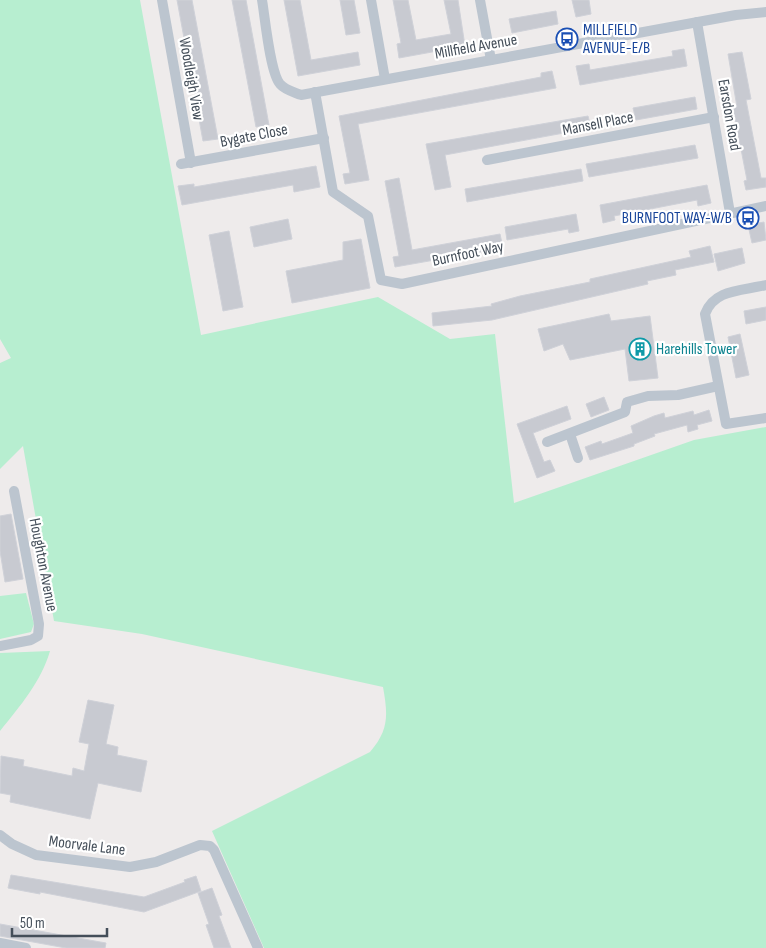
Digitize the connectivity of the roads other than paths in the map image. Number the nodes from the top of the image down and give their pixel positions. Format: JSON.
{"nodes":[{"id":1,"x":162,"y":0,"type":"edge"},
{"id":2,"x":262,"y":0,"type":"edge"},
{"id":3,"x":371,"y":0,"type":"edge"},
{"id":4,"x":480,"y":0,"type":"edge"},
{"id":5,"x":766,"y":12,"type":"edge"},
{"id":6,"x":697,"y":22,"type":"junction"},
{"id":7,"x":491,"y":60,"type":"junction"},
{"id":8,"x":386,"y":79,"type":"junction"},
{"id":9,"x":315,"y":92,"type":"junction"},
{"id":10,"x":714,"y":117,"type":"junction"},
{"id":11,"x":324,"y":138,"type":"junction"},
{"id":12,"x":487,"y":160,"type":"dead end"},
{"id":13,"x":186,"y":164,"type":"joint"},
{"id":14,"x":766,"y":206,"type":"edge"},
{"id":15,"x":730,"y":213,"type":"junction"},
{"id":16,"x":766,"y":285,"type":"edge"},
{"id":17,"x":718,"y":386,"type":"junction"},
{"id":18,"x":766,"y":418,"type":"edge"},
{"id":19,"x":570,"y":434,"type":"junction"},
{"id":20,"x":547,"y":442,"type":"dead end"},
{"id":21,"x":578,"y":458,"type":"dead end"},
{"id":22,"x":14,"y":490,"type":"dead end"},
{"id":23,"x":0,"y":646,"type":"edge"},
{"id":24,"x":0,"y":835,"type":"edge"},
{"id":25,"x":0,"y":943,"type":"edge"},
{"id":26,"x":26,"y":948,"type":"edge"},
{"id":27,"x":258,"y":948,"type":"edge"}],
"edges":[{"from":1,"to":13,"type":"street","name":"Woodleigh View"},
{"from":2,"to":9,"type":"street","name":"Millfield Avenue"},
{"from":3,"to":8,"type":"street"},
{"from":4,"to":7,"type":"street"},
{"from":5,"to":6,"type":"street","name":"Millfield Avenue"},
{"from":6,"to":7,"type":"street","name":"Millfield Avenue"},
{"from":6,"to":10,"type":"street","name":"Earsdon Road"},
{"from":7,"to":8,"type":"street","name":"Millfield Avenue"},
{"from":8,"to":9,"type":"street","name":"Millfield Avenue"},
{"from":9,"to":11,"type":"street","name":"Burnfoot Way"},
{"from":10,"to":12,"type":"street","name":"Mansell Place"},
{"from":10,"to":15,"type":"street","name":"Earsdon Road"},
{"from":11,"to":13,"type":"street","name":"Bygate Close"},
{"from":11,"to":15,"type":"street","name":"Burnfoot Way"},
{"from":14,"to":15,"type":"street","name":"Burnfoot Way"},
{"from":16,"to":17,"type":"street"},
{"from":17,"to":18,"type":"street"},
{"from":17,"to":19,"type":"street"},
{"from":19,"to":20,"type":"street"},
{"from":19,"to":21,"type":"street"},
{"from":22,"to":23,"type":"street","name":"Houghton Avenue"},
{"from":24,"to":27,"type":"street","name":"Moorvale Lane"},
{"from":25,"to":26,"type":"street"}]}
